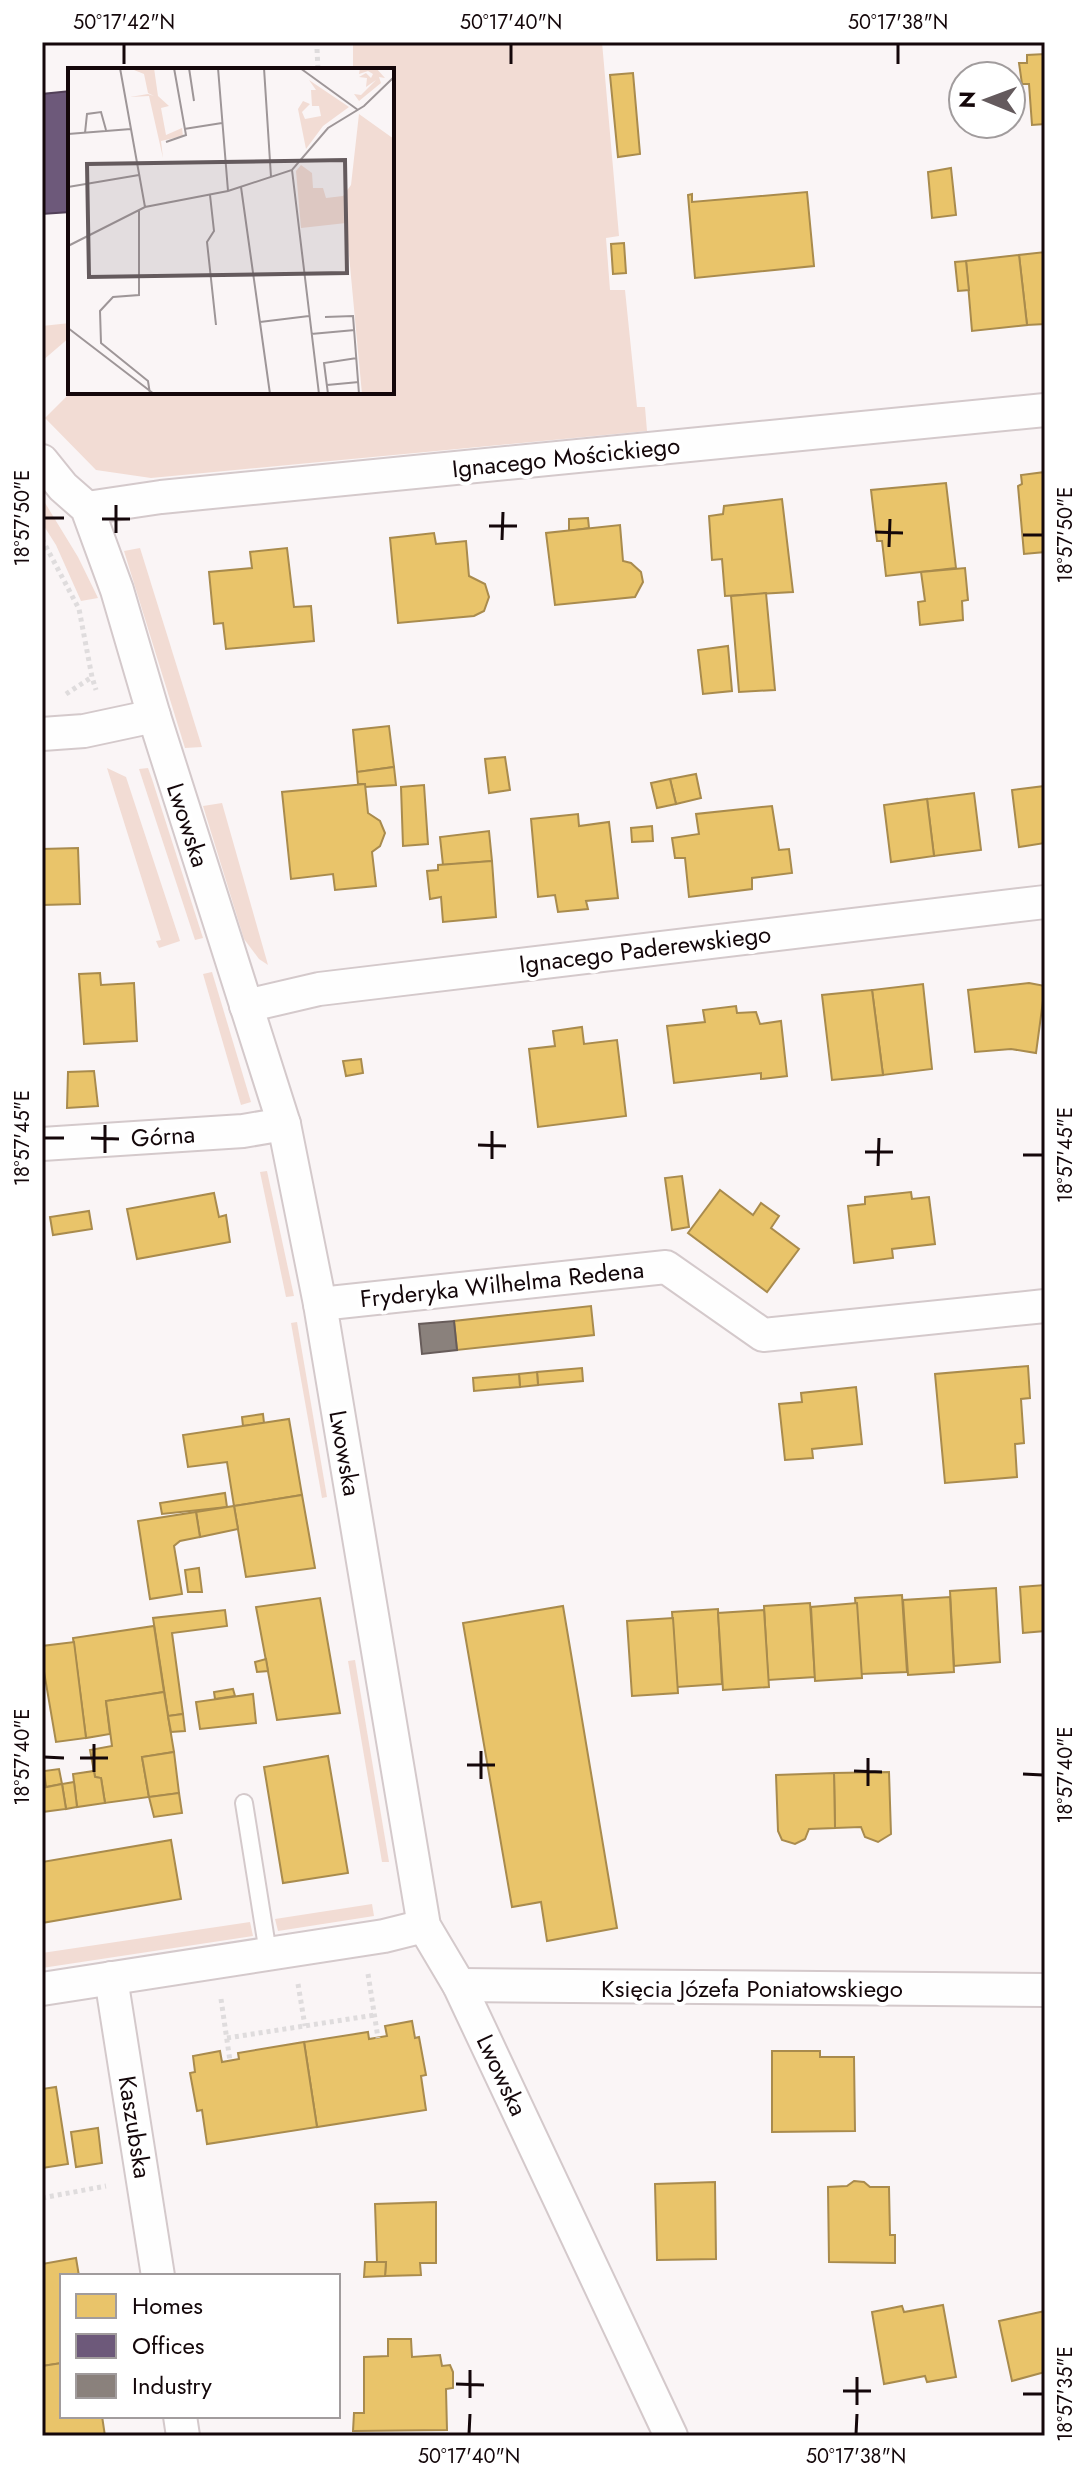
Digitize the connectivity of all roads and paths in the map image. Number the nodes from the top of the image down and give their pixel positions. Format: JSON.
{"nodes":[{"id":1,"x":317,"y":49,"type":"dead end"},
{"id":2,"x":318,"y":68,"type":"edge"},
{"id":3,"x":1045,"y":410,"type":"edge"},
{"id":4,"x":42,"y":461,"type":"edge"},
{"id":5,"x":87,"y":508,"type":"junction"},
{"id":6,"x":42,"y":539,"type":"edge"},
{"id":7,"x":154,"y":716,"type":"junction"},
{"id":8,"x":109,"y":725,"type":"junction"},
{"id":9,"x":42,"y":734,"type":"edge"},
{"id":10,"x":1045,"y":902,"type":"edge"},
{"id":11,"x":246,"y":1006,"type":"junction"},
{"id":12,"x":284,"y":1124,"type":"junction"},
{"id":13,"x":42,"y":1144,"type":"edge"},
{"id":14,"x":320,"y":1304,"type":"junction"},
{"id":15,"x":1045,"y":1306,"type":"edge"},
{"id":16,"x":244,"y":1803,"type":"dead end"},
{"id":17,"x":424,"y":1926,"type":"junction"},
{"id":18,"x":268,"y":1953,"type":"junction"},
{"id":19,"x":366,"y":1965,"type":"dead end"},
{"id":20,"x":297,"y":1975,"type":"dead end"},
{"id":21,"x":111,"y":1978,"type":"junction"},
{"id":22,"x":459,"y":1985,"type":"junction"},
{"id":23,"x":219,"y":1987,"type":"dead end"},
{"id":24,"x":42,"y":1989,"type":"edge"},
{"id":25,"x":1045,"y":1990,"type":"edge"},
{"id":26,"x":375,"y":2015,"type":"junction"},
{"id":27,"x":305,"y":2026,"type":"junction"},
{"id":28,"x":227,"y":2038,"type":"junction"},
{"id":29,"x":378,"y":2038,"type":"dead end"},
{"id":30,"x":230,"y":2061,"type":"dead end"},
{"id":31,"x":119,"y":2183,"type":"dead end"},
{"id":32,"x":42,"y":2198,"type":"edge"},
{"id":33,"x":158,"y":2274,"type":"edge"},
{"id":34,"x":671,"y":2436,"type":"edge"}],
"edges":[{"from":1,"to":2,"type":"path"},
{"from":3,"to":5,"type":"street","name":"Ignacego Mościckiego"},
{"from":4,"to":5,"type":"street","name":"Lwowska"},
{"from":5,"to":7,"type":"street","name":"Lwowska"},
{"from":6,"to":8,"type":"path"},
{"from":7,"to":8,"type":"street"},
{"from":7,"to":11,"type":"street","name":"Lwowska"},
{"from":8,"to":9,"type":"street"},
{"from":10,"to":11,"type":"street","name":"Ignacego Paderewskiego"},
{"from":11,"to":12,"type":"street","name":"Lwowska"},
{"from":12,"to":13,"type":"street","name":"Górna"},
{"from":12,"to":14,"type":"street","name":"Lwowska"},
{"from":14,"to":15,"type":"street","name":"Fryderyka Wilhelma Redena"},
{"from":14,"to":17,"type":"street","name":"Lwowska"},
{"from":16,"to":18,"type":"lane"},
{"from":17,"to":18,"type":"street"},
{"from":17,"to":22,"type":"street","name":"Lwowska"},
{"from":18,"to":21,"type":"street"},
{"from":19,"to":26,"type":"path"},
{"from":20,"to":27,"type":"path"},
{"from":21,"to":24,"type":"street"},
{"from":21,"to":33,"type":"street","name":"Kaszubska"},
{"from":22,"to":25,"type":"street","name":"Księcia Józefa Poniatowskiego"},
{"from":22,"to":34,"type":"street","name":"Lwowska"},
{"from":23,"to":28,"type":"path"},
{"from":26,"to":27,"type":"path"},
{"from":26,"to":29,"type":"path"},
{"from":27,"to":28,"type":"path"},
{"from":28,"to":30,"type":"path"},
{"from":31,"to":32,"type":"path"}]}
